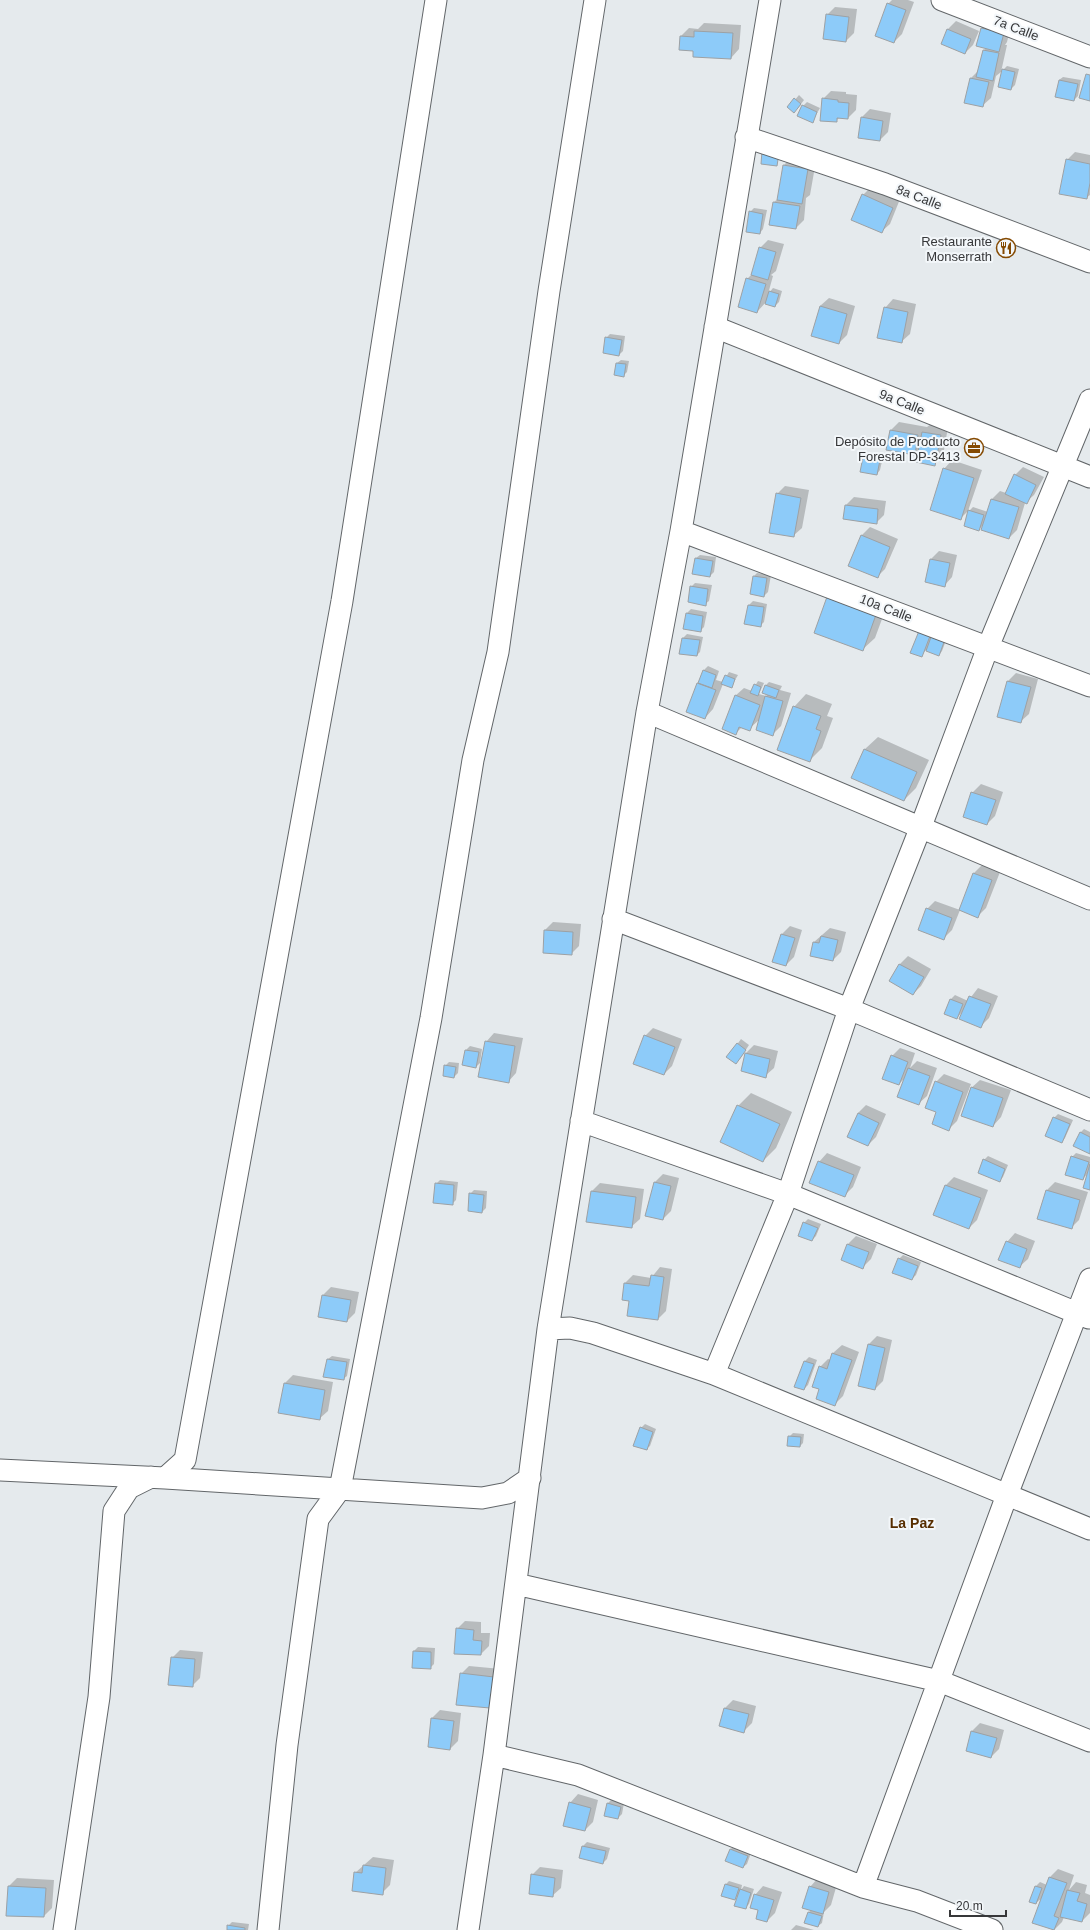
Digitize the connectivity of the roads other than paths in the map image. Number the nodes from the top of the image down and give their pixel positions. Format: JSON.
{"nodes":[{"id":1,"x":436,"y":0,"type":"edge"},
{"id":2,"x":595,"y":0,"type":"edge"},
{"id":3,"x":770,"y":0,"type":"edge"},
{"id":4,"x":942,"y":0,"type":"edge"},
{"id":5,"x":1090,"y":57,"type":"edge"},
{"id":6,"x":746,"y":137,"type":"junction"},
{"id":7,"x":1090,"y":262,"type":"edge"},
{"id":8,"x":715,"y":327,"type":"junction"},
{"id":9,"x":1090,"y":400,"type":"edge"},
{"id":10,"x":1064,"y":467,"type":"junction"},
{"id":11,"x":1090,"y":477,"type":"edge"},
{"id":12,"x":681,"y":531,"type":"junction"},
{"id":13,"x":988,"y":647,"type":"junction"},
{"id":14,"x":1090,"y":686,"type":"edge"},
{"id":15,"x":647,"y":712,"type":"junction"},
{"id":16,"x":920,"y":829,"type":"junction"},
{"id":17,"x":1090,"y":899,"type":"edge"},
{"id":18,"x":613,"y":920,"type":"junction"},
{"id":19,"x":849,"y":1009,"type":"junction"},
{"id":20,"x":1090,"y":1110,"type":"edge"},
{"id":21,"x":581,"y":1121,"type":"junction"},
{"id":22,"x":788,"y":1194,"type":"junction"},
{"id":23,"x":1090,"y":1279,"type":"edge"},
{"id":24,"x":1083,"y":1315,"type":"edge"},
{"id":25,"x":548,"y":1329,"type":"junction"},
{"id":26,"x":714,"y":1374,"type":"junction"},
{"id":27,"x":0,"y":1470,"type":"edge"},
{"id":28,"x":158,"y":1477,"type":"junction"},
{"id":29,"x":530,"y":1478,"type":"junction"},
{"id":30,"x":340,"y":1489,"type":"junction"},
{"id":31,"x":1007,"y":1495,"type":"junction"},
{"id":32,"x":1090,"y":1529,"type":"edge"},
{"id":33,"x":516,"y":1584,"type":"junction"},
{"id":34,"x":939,"y":1681,"type":"junction"},
{"id":35,"x":1090,"y":1741,"type":"edge"},
{"id":36,"x":494,"y":1754,"type":"junction"},
{"id":37,"x":863,"y":1887,"type":"junction"},
{"id":38,"x":64,"y":1930,"type":"edge"},
{"id":39,"x":268,"y":1930,"type":"edge"},
{"id":40,"x":468,"y":1930,"type":"edge"},
{"id":41,"x":992,"y":1930,"type":"edge"}],
"edges":[{"from":1,"to":28,"type":"street"},
{"from":2,"to":30,"type":"street"},
{"from":3,"to":6,"type":"street"},
{"from":4,"to":5,"type":"street","name":"7a Calle"},
{"from":6,"to":7,"type":"street","name":"8a Calle"},
{"from":6,"to":8,"type":"street"},
{"from":8,"to":10,"type":"street","name":"9a Calle"},
{"from":8,"to":12,"type":"street"},
{"from":9,"to":10,"type":"street"},
{"from":10,"to":11,"type":"street","name":"9a Calle"},
{"from":10,"to":13,"type":"street"},
{"from":12,"to":13,"type":"street","name":"10a Calle"},
{"from":12,"to":15,"type":"street"},
{"from":13,"to":14,"type":"street","name":"10a Calle"},
{"from":13,"to":16,"type":"street"},
{"from":15,"to":16,"type":"street"},
{"from":15,"to":18,"type":"street"},
{"from":16,"to":17,"type":"street"},
{"from":16,"to":19,"type":"street"},
{"from":18,"to":19,"type":"street"},
{"from":18,"to":21,"type":"street"},
{"from":19,"to":20,"type":"street"},
{"from":19,"to":22,"type":"street"},
{"from":21,"to":22,"type":"street"},
{"from":21,"to":25,"type":"street"},
{"from":22,"to":24,"type":"street"},
{"from":22,"to":26,"type":"street"},
{"from":23,"to":24,"type":"street"},
{"from":24,"to":31,"type":"street"},
{"from":25,"to":26,"type":"street"},
{"from":25,"to":29,"type":"street"},
{"from":26,"to":31,"type":"street"},
{"from":27,"to":28,"type":"street"},
{"from":28,"to":30,"type":"street"},
{"from":28,"to":38,"type":"street"},
{"from":29,"to":30,"type":"street"},
{"from":29,"to":33,"type":"street"},
{"from":30,"to":39,"type":"street"},
{"from":31,"to":32,"type":"street"},
{"from":31,"to":34,"type":"street"},
{"from":33,"to":34,"type":"street"},
{"from":33,"to":36,"type":"street"},
{"from":34,"to":35,"type":"street"},
{"from":34,"to":37,"type":"street"},
{"from":36,"to":37,"type":"street"},
{"from":36,"to":40,"type":"street"},
{"from":37,"to":41,"type":"street"}]}
